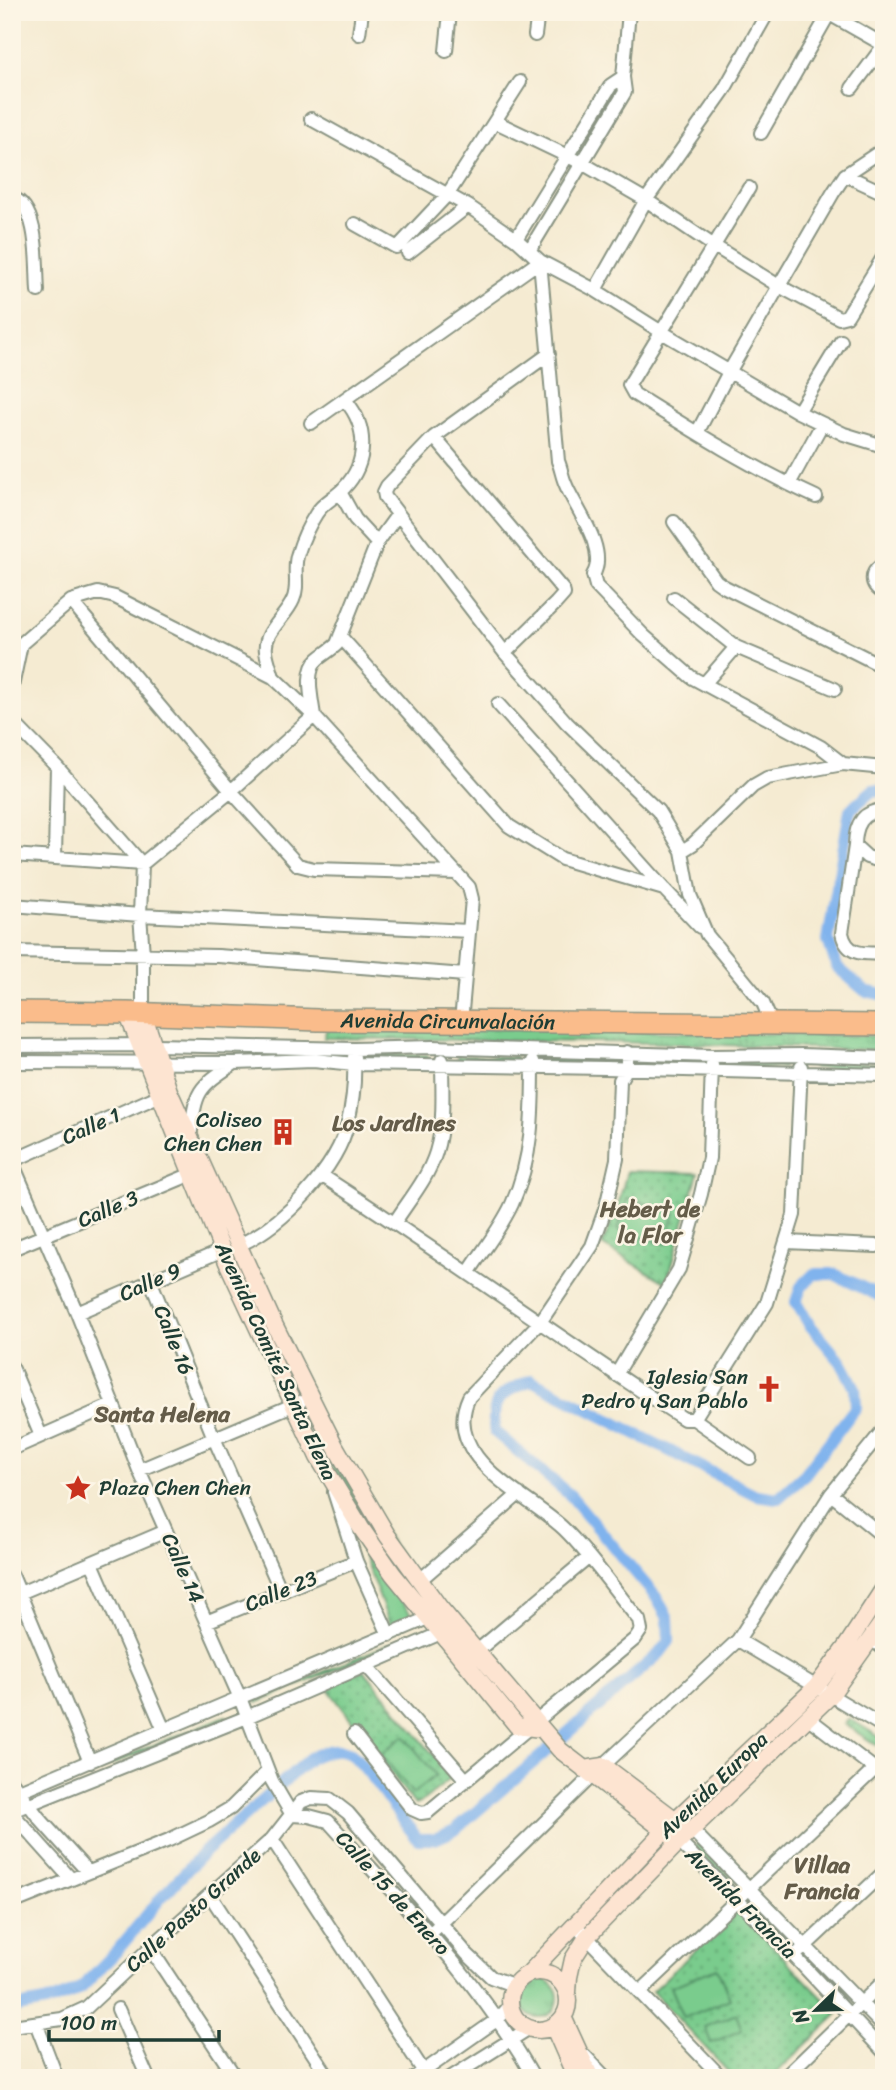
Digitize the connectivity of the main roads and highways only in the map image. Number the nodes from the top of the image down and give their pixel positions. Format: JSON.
{"nodes":[{"id":1,"x":12,"y":1012,"type":"edge"},
{"id":2,"x":884,"y":1025,"type":"edge"}],
"edges":[{"from":1,"to":2,"type":"highway","name":"Avenida Circunvalación"}]}
